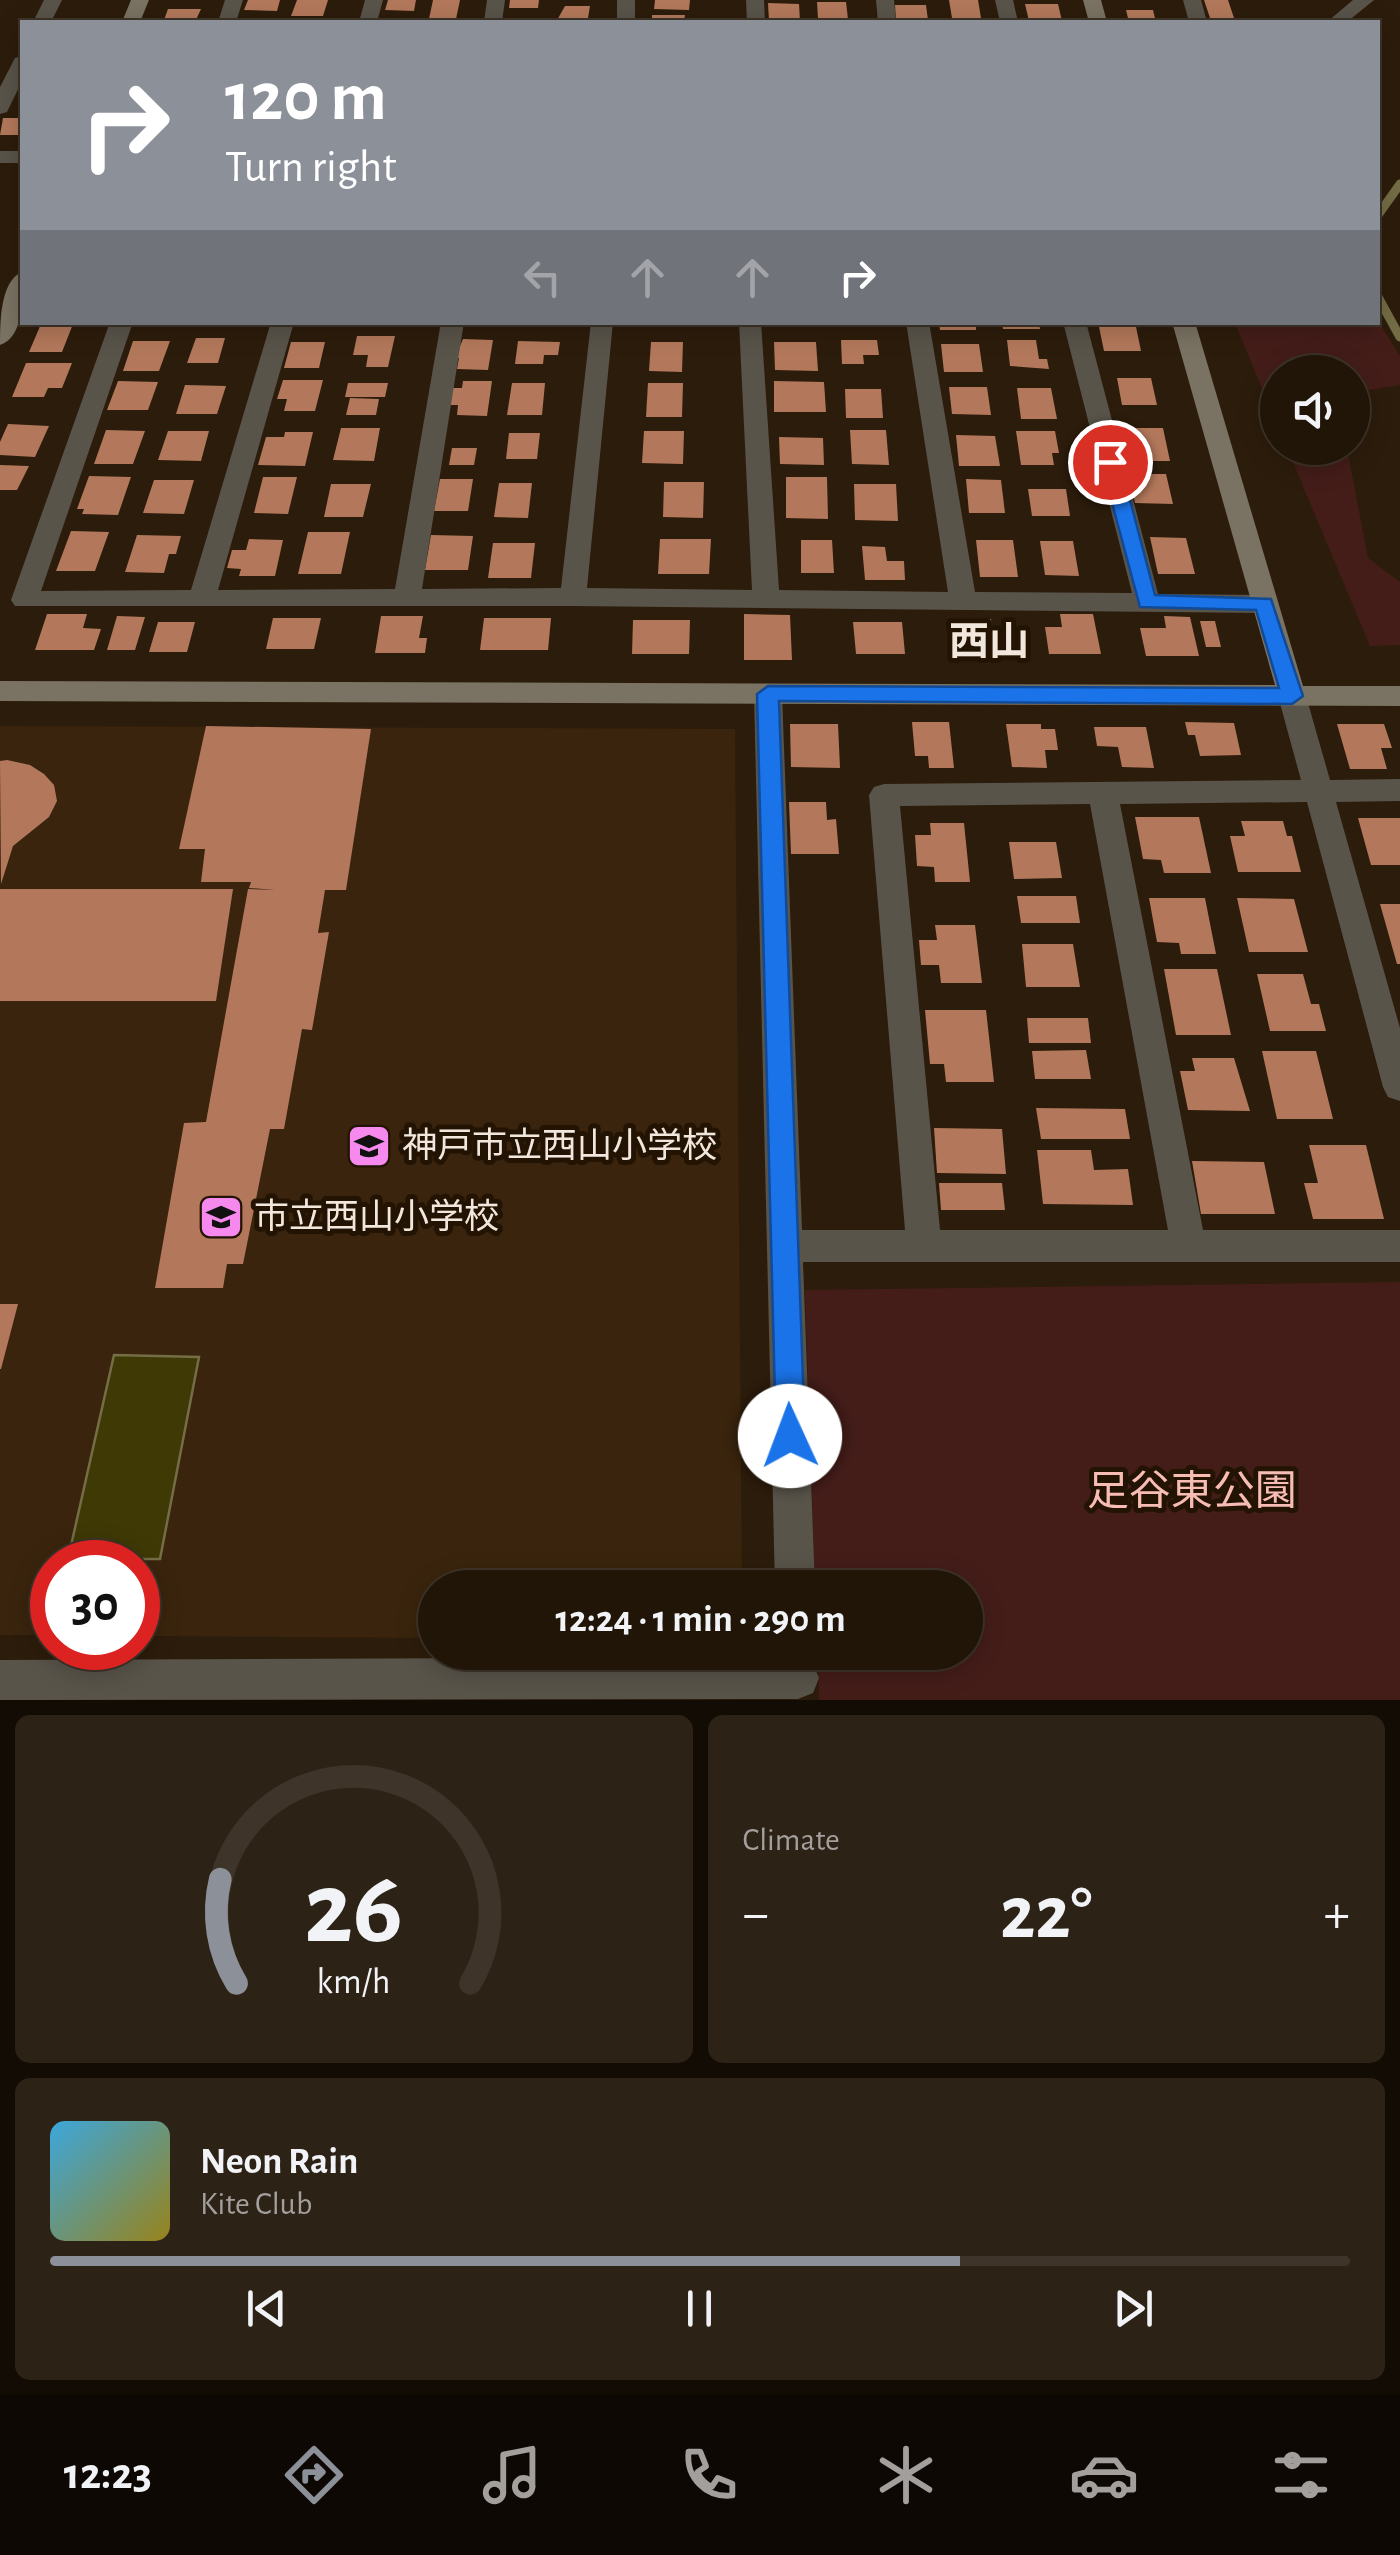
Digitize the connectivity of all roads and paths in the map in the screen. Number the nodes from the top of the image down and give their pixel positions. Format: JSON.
{"nodes":[{"id":1,"x":1364,"y":0,"type":"edge"},
{"id":2,"x":1339,"y":20,"type":"edge"},
{"id":3,"x":20,"y":66,"type":"edge"},
{"id":4,"x":0,"y":108,"type":"edge"},
{"id":5,"x":20,"y":284,"type":"edge"},
{"id":6,"x":121,"y":325,"type":"edge"},
{"id":7,"x":282,"y":325,"type":"edge"},
{"id":8,"x":454,"y":325,"type":"edge"},
{"id":9,"x":602,"y":325,"type":"edge"},
{"id":10,"x":750,"y":325,"type":"edge"},
{"id":11,"x":918,"y":325,"type":"edge"},
{"id":12,"x":1075,"y":325,"type":"edge"},
{"id":13,"x":1184,"y":325,"type":"edge"},
{"id":14,"x":0,"y":338,"type":"edge"},
{"id":15,"x":573,"y":597,"type":"junction"},
{"id":16,"x":408,"y":598,"type":"junction"},
{"id":17,"x":202,"y":599,"type":"junction"},
{"id":18,"x":766,"y":599,"type":"junction"},
{"id":19,"x":964,"y":601,"type":"junction"},
{"id":20,"x":1147,"y":602,"type":"junction"},
{"id":21,"x":1264,"y":604,"type":"junction"},
{"id":22,"x":0,"y":691,"type":"edge"},
{"id":23,"x":768,"y":694,"type":"junction"},
{"id":24,"x":1292,"y":696,"type":"junction"},
{"id":25,"x":1400,"y":696,"type":"edge"},
{"id":26,"x":1315,"y":790,"type":"junction"},
{"id":27,"x":1400,"y":790,"type":"edge"},
{"id":28,"x":1103,"y":792,"type":"junction"},
{"id":29,"x":1400,"y":1087,"type":"edge"},
{"id":30,"x":924,"y":1243,"type":"junction"},
{"id":31,"x":1188,"y":1244,"type":"junction"},
{"id":32,"x":784,"y":1246,"type":"junction"},
{"id":33,"x":1400,"y":1246,"type":"edge"},
{"id":34,"x":794,"y":1570,"type":"edge"},
{"id":35,"x":798,"y":1677,"type":"edge"},
{"id":36,"x":0,"y":1681,"type":"edge"}],
"edges":[{"from":1,"to":2,"type":"street"},
{"from":3,"to":4,"type":"street"},
{"from":5,"to":14,"type":"street"},
{"from":6,"to":17,"type":"street"},
{"from":7,"to":17,"type":"street"},
{"from":8,"to":16,"type":"street"},
{"from":9,"to":15,"type":"street"},
{"from":10,"to":18,"type":"street"},
{"from":11,"to":19,"type":"street"},
{"from":12,"to":20,"type":"street"},
{"from":13,"to":21,"type":"street"},
{"from":15,"to":16,"type":"street"},
{"from":15,"to":18,"type":"street"},
{"from":16,"to":17,"type":"street"},
{"from":18,"to":19,"type":"street"},
{"from":19,"to":20,"type":"street"},
{"from":20,"to":21,"type":"street"},
{"from":21,"to":24,"type":"street"},
{"from":22,"to":23,"type":"street"},
{"from":23,"to":24,"type":"street"},
{"from":23,"to":32,"type":"street"},
{"from":24,"to":25,"type":"street"},
{"from":24,"to":26,"type":"street"},
{"from":26,"to":27,"type":"street"},
{"from":26,"to":28,"type":"street"},
{"from":26,"to":29,"type":"street"},
{"from":28,"to":30,"type":"street"},
{"from":28,"to":31,"type":"street"},
{"from":30,"to":31,"type":"street"},
{"from":30,"to":32,"type":"street"},
{"from":31,"to":33,"type":"street"},
{"from":32,"to":34,"type":"street"},
{"from":35,"to":36,"type":"street"}]}
